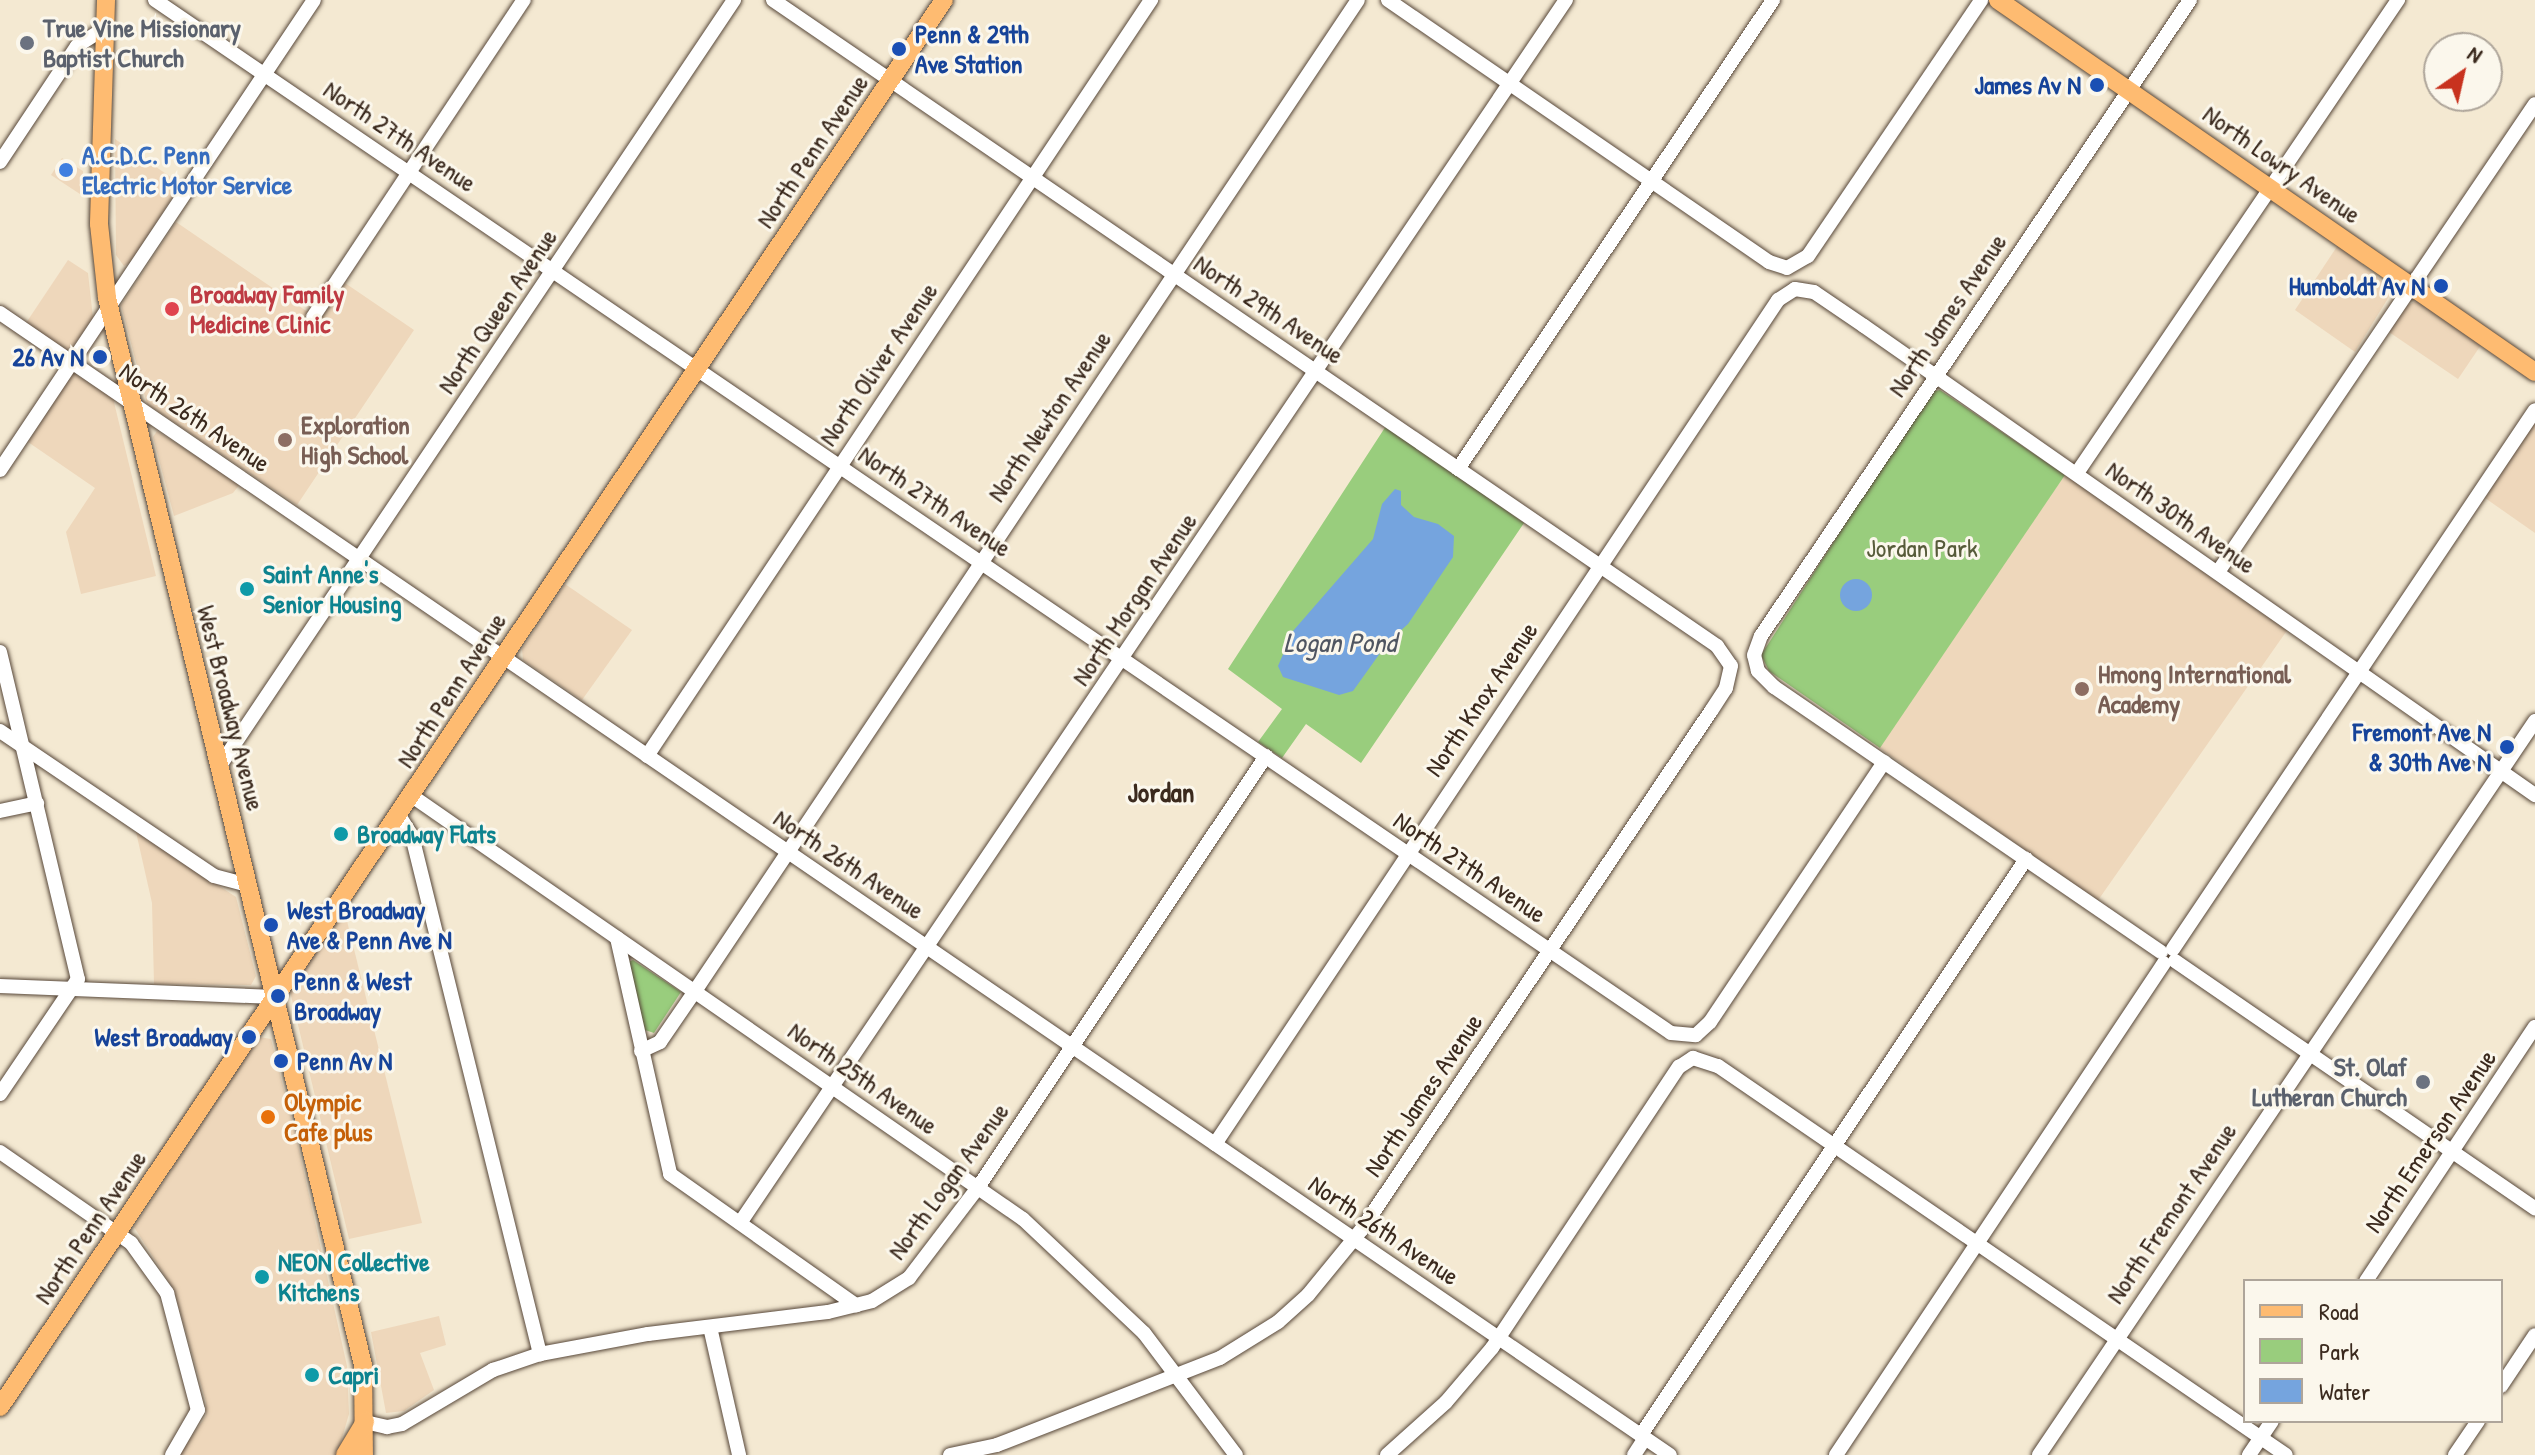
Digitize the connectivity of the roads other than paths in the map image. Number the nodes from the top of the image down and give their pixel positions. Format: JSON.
{"nodes":[{"id":1,"x":106,"y":0,"type":"edge"},
{"id":2,"x":155,"y":0,"type":"edge"},
{"id":3,"x":314,"y":0,"type":"edge"},
{"id":4,"x":524,"y":0,"type":"edge"},
{"id":5,"x":734,"y":0,"type":"edge"},
{"id":6,"x":773,"y":0,"type":"edge"},
{"id":7,"x":944,"y":0,"type":"edge"},
{"id":8,"x":1151,"y":0,"type":"edge"},
{"id":9,"x":1358,"y":0,"type":"edge"},
{"id":10,"x":1388,"y":0,"type":"edge"},
{"id":11,"x":1566,"y":0,"type":"edge"},
{"id":12,"x":1773,"y":0,"type":"edge"},
{"id":13,"x":1981,"y":0,"type":"edge"},
{"id":14,"x":1998,"y":0,"type":"edge"},
{"id":15,"x":2190,"y":0,"type":"edge"},
{"id":16,"x":2398,"y":0,"type":"edge"},
{"id":17,"x":105,"y":28,"type":"junction"},
{"id":18,"x":265,"y":74,"type":"junction"},
{"id":19,"x":891,"y":79,"type":"junction"},
{"id":20,"x":1510,"y":83,"type":"junction"},
{"id":21,"x":2128,"y":89,"type":"junction"},
{"id":22,"x":2535,"y":104,"type":"edge"},
{"id":23,"x":0,"y":162,"type":"edge"},
{"id":24,"x":409,"y":172,"type":"junction"},
{"id":25,"x":1033,"y":176,"type":"junction"},
{"id":26,"x":1652,"y":181,"type":"junction"},
{"id":27,"x":2270,"y":187,"type":"junction"},
{"id":28,"x":553,"y":269,"type":"junction"},
{"id":29,"x":1174,"y":273,"type":"junction"},
{"id":30,"x":2411,"y":285,"type":"junction"},
{"id":31,"x":1795,"y":289,"type":"joint"},
{"id":32,"x":108,"y":305,"type":"junction"},
{"id":33,"x":0,"y":313,"type":"edge"},
{"id":34,"x":313,"y":317,"type":"dead end"},
{"id":35,"x":72,"y":362,"type":"junction"},
{"id":36,"x":698,"y":367,"type":"junction"},
{"id":37,"x":1317,"y":371,"type":"junction"},
{"id":38,"x":2535,"y":372,"type":"edge"},
{"id":39,"x":1935,"y":375,"type":"junction"},
{"id":40,"x":130,"y":402,"type":"junction"},
{"id":41,"x":2535,"y":410,"type":"edge"},
{"id":42,"x":840,"y":465,"type":"junction"},
{"id":43,"x":1458,"y":469,"type":"junction"},
{"id":44,"x":0,"y":470,"type":"edge"},
{"id":45,"x":2077,"y":473,"type":"junction"},
{"id":46,"x":360,"y":560,"type":"junction"},
{"id":47,"x":981,"y":561,"type":"junction"},
{"id":48,"x":1600,"y":566,"type":"junction"},
{"id":49,"x":2218,"y":572,"type":"junction"},
{"id":50,"x":0,"y":652,"type":"edge"},
{"id":51,"x":503,"y":657,"type":"junction"},
{"id":52,"x":1123,"y":658,"type":"junction"},
{"id":53,"x":1731,"y":666,"type":"joint"},
{"id":54,"x":2360,"y":672,"type":"junction"},
{"id":55,"x":2535,"y":721,"type":"edge"},
{"id":56,"x":0,"y":731,"type":"edge"},
{"id":57,"x":25,"y":748,"type":"junction"},
{"id":58,"x":647,"y":756,"type":"junction"},
{"id":59,"x":1266,"y":756,"type":"junction"},
{"id":60,"x":1884,"y":762,"type":"junction"},
{"id":61,"x":219,"y":767,"type":"junction"},
{"id":62,"x":2502,"y":771,"type":"junction"},
{"id":63,"x":2535,"y":795,"type":"edge"},
{"id":64,"x":412,"y":796,"type":"junction"},
{"id":65,"x":37,"y":803,"type":"junction"},
{"id":66,"x":0,"y":811,"type":"edge"},
{"id":67,"x":400,"y":817,"type":"junction"},
{"id":68,"x":788,"y":852,"type":"junction"},
{"id":69,"x":1407,"y":853,"type":"junction"},
{"id":70,"x":2026,"y":859,"type":"junction"},
{"id":71,"x":248,"y":885,"type":"junction"},
{"id":72,"x":617,"y":938,"type":"junction"},
{"id":73,"x":929,"y":949,"type":"junction"},
{"id":74,"x":1550,"y":950,"type":"junction"},
{"id":75,"x":2168,"y":956,"type":"junction"},
{"id":76,"x":0,"y":986,"type":"edge"},
{"id":77,"x":72,"y":989,"type":"junction"},
{"id":78,"x":695,"y":991,"type":"junction"},
{"id":79,"x":275,"y":997,"type":"junction"},
{"id":80,"x":2535,"y":1027,"type":"edge"},
{"id":81,"x":1072,"y":1046,"type":"junction"},
{"id":82,"x":641,"y":1051,"type":"junction"},
{"id":83,"x":2308,"y":1051,"type":"junction"},
{"id":84,"x":834,"y":1087,"type":"junction"},
{"id":85,"x":0,"y":1094,"type":"edge"},
{"id":86,"x":1215,"y":1144,"type":"junction"},
{"id":87,"x":1834,"y":1145,"type":"junction"},
{"id":88,"x":2452,"y":1151,"type":"junction"},
{"id":89,"x":0,"y":1152,"type":"edge"},
{"id":90,"x":979,"y":1186,"type":"junction"},
{"id":91,"x":2535,"y":1208,"type":"edge"},
{"id":92,"x":740,"y":1223,"type":"junction"},
{"id":93,"x":118,"y":1233,"type":"junction"},
{"id":94,"x":1354,"y":1239,"type":"junction"},
{"id":95,"x":1976,"y":1242,"type":"junction"},
{"id":96,"x":2367,"y":1279,"type":"edge"},
{"id":97,"x":856,"y":1305,"type":"junction"},
{"id":98,"x":710,"y":1327,"type":"junction"},
{"id":99,"x":2535,"y":1335,"type":"edge"},
{"id":100,"x":1499,"y":1338,"type":"junction"},
{"id":101,"x":2116,"y":1339,"type":"junction"},
{"id":102,"x":540,"y":1354,"type":"junction"},
{"id":103,"x":1179,"y":1375,"type":"junction"},
{"id":104,"x":2503,"y":1383,"type":"edge"},
{"id":105,"x":0,"y":1407,"type":"edge"},
{"id":106,"x":365,"y":1422,"type":"junction"},
{"id":107,"x":2270,"y":1423,"type":"edge"},
{"id":108,"x":2477,"y":1423,"type":"edge"},
{"id":109,"x":1643,"y":1437,"type":"junction"},
{"id":110,"x":2260,"y":1437,"type":"junction"},
{"id":111,"x":172,"y":1455,"type":"edge"},
{"id":112,"x":345,"y":1455,"type":"edge"},
{"id":113,"x":364,"y":1455,"type":"edge"},
{"id":114,"x":739,"y":1455,"type":"edge"},
{"id":115,"x":950,"y":1455,"type":"edge"},
{"id":116,"x":1236,"y":1455,"type":"edge"},
{"id":117,"x":1387,"y":1455,"type":"edge"},
{"id":118,"x":1634,"y":1455,"type":"edge"},
{"id":119,"x":1670,"y":1455,"type":"edge"},
{"id":120,"x":1836,"y":1455,"type":"edge"},
{"id":121,"x":2039,"y":1455,"type":"edge"},
{"id":122,"x":2249,"y":1455,"type":"edge"},
{"id":123,"x":2286,"y":1455,"type":"edge"},
{"id":124,"x":2455,"y":1455,"type":"edge"}],
"edges":[{"from":1,"to":17,"type":"main road","name":"West Broadway Avenue"},
{"from":2,"to":18,"type":"street","name":"North 27th Avenue"},
{"from":3,"to":18,"type":"street"},
{"from":4,"to":24,"type":"street"},
{"from":5,"to":28,"type":"street","name":"North Queen Avenue"},
{"from":6,"to":19,"type":"street","name":"North 29th Avenue"},
{"from":7,"to":19,"type":"main road","name":"North Penn Avenue"},
{"from":8,"to":25,"type":"street","name":"North Oliver Avenue"},
{"from":9,"to":29,"type":"street","name":"North Newton Avenue"},
{"from":10,"to":20,"type":"street"},
{"from":11,"to":20,"type":"street","name":"North Morgan Avenue"},
{"from":12,"to":26,"type":"street"},
{"from":13,"to":26,"type":"street"},
{"from":14,"to":21,"type":"main road","name":"North Lowry Avenue"},
{"from":15,"to":21,"type":"street","name":"North James Avenue"},
{"from":16,"to":27,"type":"street"},
{"from":17,"to":23,"type":"street"},
{"from":17,"to":32,"type":"main road","name":"West Broadway Avenue"},
{"from":18,"to":24,"type":"street","name":"North 27th Avenue"},
{"from":18,"to":32,"type":"street"},
{"from":19,"to":25,"type":"street","name":"North 29th Avenue"},
{"from":19,"to":36,"type":"main road","name":"North Penn Avenue"},
{"from":20,"to":26,"type":"street"},
{"from":20,"to":37,"type":"street","name":"North Morgan Avenue"},
{"from":21,"to":27,"type":"main road","name":"North Lowry Avenue"},
{"from":21,"to":39,"type":"street","name":"North James Avenue"},
{"from":22,"to":30,"type":"street"},
{"from":24,"to":28,"type":"street","name":"North 27th Avenue"},
{"from":24,"to":34,"type":"street"},
{"from":25,"to":29,"type":"street","name":"North 29th Avenue"},
{"from":25,"to":42,"type":"street","name":"North Oliver Avenue"},
{"from":26,"to":43,"type":"street"},
{"from":27,"to":30,"type":"main road","name":"North Lowry Avenue"},
{"from":27,"to":45,"type":"street"},
{"from":28,"to":36,"type":"street","name":"North 27th Avenue"},
{"from":28,"to":46,"type":"street","name":"North Queen Avenue"},
{"from":29,"to":37,"type":"street","name":"North 29th Avenue"},
{"from":29,"to":47,"type":"street","name":"North Newton Avenue"},
{"from":30,"to":38,"type":"main road","name":"North Lowry Avenue"},
{"from":30,"to":49,"type":"street"},
{"from":31,"to":39,"type":"street","name":"North 30th Avenue"},
{"from":31,"to":48,"type":"street","name":"North Knox Avenue"},
{"from":32,"to":35,"type":"street"},
{"from":32,"to":40,"type":"main road","name":"West Broadway Avenue"},
{"from":33,"to":35,"type":"street","name":"North 26th Avenue"},
{"from":35,"to":40,"type":"street","name":"North 26th Avenue"},
{"from":35,"to":44,"type":"street"},
{"from":36,"to":42,"type":"street","name":"North 27th Avenue"},
{"from":36,"to":51,"type":"main road","name":"North Penn Avenue"},
{"from":37,"to":43,"type":"street","name":"North 29th Avenue"},
{"from":37,"to":52,"type":"street","name":"North Morgan Avenue"},
{"from":39,"to":45,"type":"street","name":"North 30th Avenue"},
{"from":39,"to":60,"type":"street","name":"North James Avenue"},
{"from":40,"to":46,"type":"street","name":"North 26th Avenue"},
{"from":40,"to":61,"type":"main road","name":"West Broadway Avenue"},
{"from":41,"to":54,"type":"street"},
{"from":42,"to":47,"type":"street","name":"North 27th Avenue"},
{"from":42,"to":58,"type":"street","name":"North Oliver Avenue"},
{"from":43,"to":48,"type":"street","name":"North 29th Avenue"},
{"from":45,"to":49,"type":"street","name":"North 30th Avenue"},
{"from":46,"to":51,"type":"street","name":"North 26th Avenue"},
{"from":46,"to":61,"type":"street","name":"North Queen Avenue"},
{"from":47,"to":52,"type":"street","name":"North 27th Avenue"},
{"from":47,"to":68,"type":"street","name":"North Newton Avenue"},
{"from":48,"to":53,"type":"street","name":"North 29th Avenue"},
{"from":48,"to":69,"type":"street","name":"North Knox Avenue"},
{"from":49,"to":54,"type":"street","name":"North 30th Avenue"},
{"from":50,"to":57,"type":"street"},
{"from":51,"to":58,"type":"street","name":"North 26th Avenue"},
{"from":51,"to":64,"type":"main road","name":"North Penn Avenue"},
{"from":52,"to":59,"type":"street","name":"North 27th Avenue"},
{"from":52,"to":73,"type":"street","name":"North Morgan Avenue"},
{"from":53,"to":74,"type":"street","name":"North James Avenue"},
{"from":54,"to":62,"type":"street","name":"North 30th Avenue"},
{"from":54,"to":75,"type":"street"},
{"from":55,"to":62,"type":"street","name":"North Fremont Avenue"},
{"from":56,"to":57,"type":"street"},
{"from":57,"to":65,"type":"street"},
{"from":57,"to":71,"type":"street"},
{"from":58,"to":68,"type":"street","name":"North 26th Avenue"},
{"from":59,"to":69,"type":"street","name":"North 27th Avenue"},
{"from":59,"to":81,"type":"street","name":"North Logan Avenue"},
{"from":60,"to":70,"type":"street"},
{"from":60,"to":74,"type":"street","name":"North 27th Avenue"},
{"from":61,"to":71,"type":"main road","name":"West Broadway Avenue"},
{"from":62,"to":63,"type":"street","name":"North 30th Avenue"},
{"from":62,"to":83,"type":"street","name":"North Fremont Avenue"},
{"from":64,"to":67,"type":"main road","name":"North Penn Avenue"},
{"from":64,"to":72,"type":"street","name":"North 25th Avenue"},
{"from":65,"to":66,"type":"street"},
{"from":65,"to":77,"type":"street"},
{"from":67,"to":79,"type":"main road","name":"North Penn Avenue"},
{"from":67,"to":102,"type":"street"},
{"from":68,"to":73,"type":"street","name":"North 26th Avenue"},
{"from":68,"to":78,"type":"street","name":"North Newton Avenue"},
{"from":69,"to":74,"type":"street","name":"North 27th Avenue"},
{"from":69,"to":86,"type":"street","name":"North Knox Avenue"},
{"from":70,"to":75,"type":"street"},
{"from":70,"to":87,"type":"street"},
{"from":71,"to":79,"type":"main road","name":"West Broadway Avenue"},
{"from":72,"to":78,"type":"street","name":"North 25th Avenue"},
{"from":72,"to":82,"type":"street"},
{"from":73,"to":81,"type":"street","name":"North 26th Avenue"},
{"from":73,"to":84,"type":"street","name":"North Morgan Avenue"},
{"from":74,"to":94,"type":"street","name":"North James Avenue"},
{"from":75,"to":83,"type":"street"},
{"from":75,"to":95,"type":"street"},
{"from":76,"to":77,"type":"street"},
{"from":77,"to":79,"type":"street"},
{"from":77,"to":85,"type":"street"},
{"from":78,"to":82,"type":"street","name":"North Newton Avenue"},
{"from":78,"to":84,"type":"street","name":"North 25th Avenue"},
{"from":79,"to":93,"type":"main road","name":"North Penn Avenue"},
{"from":79,"to":106,"type":"main road","name":"West Broadway Avenue"},
{"from":80,"to":88,"type":"street","name":"North Emerson Avenue"},
{"from":81,"to":86,"type":"street","name":"North 26th Avenue"},
{"from":81,"to":90,"type":"street","name":"North Logan Avenue"},
{"from":82,"to":92,"type":"street"},
{"from":83,"to":88,"type":"street"},
{"from":83,"to":101,"type":"street","name":"North Fremont Avenue"},
{"from":84,"to":90,"type":"street","name":"North 25th Avenue"},
{"from":84,"to":92,"type":"street","name":"North Morgan Avenue"},
{"from":86,"to":94,"type":"street","name":"North 26th Avenue"},
{"from":87,"to":95,"type":"street"},
{"from":87,"to":100,"type":"street"},
{"from":87,"to":109,"type":"street"},
{"from":88,"to":91,"type":"street"},
{"from":88,"to":96,"type":"street","name":"North Emerson Avenue"},
{"from":89,"to":93,"type":"street"},
{"from":90,"to":97,"type":"street","name":"North Logan Avenue"},
{"from":90,"to":103,"type":"street","name":"North 25th Avenue"},
{"from":92,"to":97,"type":"street"},
{"from":93,"to":105,"type":"main road","name":"North Penn Avenue"},
{"from":93,"to":111,"type":"street"},
{"from":94,"to":100,"type":"street","name":"North 26th Avenue"},
{"from":94,"to":103,"type":"street","name":"North James Avenue"},
{"from":95,"to":101,"type":"street"},
{"from":95,"to":120,"type":"street"},
{"from":97,"to":98,"type":"street","name":"North Logan Avenue"},
{"from":98,"to":102,"type":"street","name":"North Logan Avenue"},
{"from":98,"to":114,"type":"street"},
{"from":99,"to":104,"type":"street"},
{"from":100,"to":109,"type":"street","name":"North 26th Avenue"},
{"from":100,"to":117,"type":"street"},
{"from":101,"to":110,"type":"street"},
{"from":101,"to":121,"type":"street","name":"North Fremont Avenue"},
{"from":102,"to":106,"type":"street","name":"North Logan Avenue"},
{"from":103,"to":115,"type":"street","name":"North James Avenue"},
{"from":103,"to":116,"type":"street","name":"North 25th Avenue"},
{"from":106,"to":112,"type":"main road"},
{"from":106,"to":113,"type":"main road","name":"West Broadway Avenue"},
{"from":107,"to":110,"type":"street"},
{"from":108,"to":124,"type":"street"},
{"from":109,"to":118,"type":"street"},
{"from":109,"to":119,"type":"street","name":"North 26th Avenue"},
{"from":110,"to":122,"type":"street"},
{"from":110,"to":123,"type":"street"}]}
